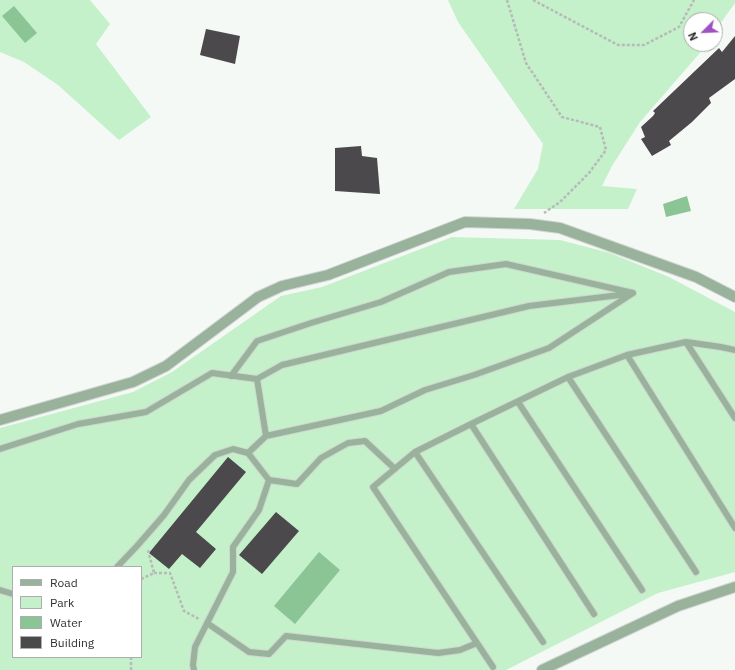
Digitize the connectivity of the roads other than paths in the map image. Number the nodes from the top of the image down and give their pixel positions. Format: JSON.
{"nodes":[{"id":1,"x":633,"y":293,"type":"junction"},
{"id":2,"x":735,"y":297,"type":"edge"},
{"id":3,"x":686,"y":342,"type":"junction"},
{"id":4,"x":735,"y":350,"type":"edge"},
{"id":5,"x":627,"y":355,"type":"junction"},
{"id":6,"x":231,"y":376,"type":"junction"},
{"id":7,"x":568,"y":377,"type":"junction"},
{"id":8,"x":257,"y":380,"type":"junction"},
{"id":9,"x":518,"y":402,"type":"junction"},
{"id":10,"x":735,"y":418,"type":"edge"},
{"id":11,"x":0,"y":420,"type":"edge"},
{"id":12,"x":471,"y":424,"type":"junction"},
{"id":13,"x":266,"y":436,"type":"junction"},
{"id":14,"x":0,"y":449,"type":"edge"},
{"id":15,"x":416,"y":452,"type":"junction"},
{"id":16,"x":248,"y":453,"type":"junction"},
{"id":17,"x":395,"y":469,"type":"junction"},
{"id":18,"x":269,"y":480,"type":"junction"},
{"id":19,"x":735,"y":528,"type":"edge"},
{"id":20,"x":118,"y":566,"type":"edge"},
{"id":21,"x":696,"y":572,"type":"dead end"},
{"id":22,"x":735,"y":588,"type":"edge"},
{"id":23,"x":0,"y":590,"type":"edge"},
{"id":24,"x":642,"y":590,"type":"dead end"},
{"id":25,"x":12,"y":594,"type":"edge"},
{"id":26,"x":594,"y":614,"type":"dead end"},
{"id":27,"x":206,"y":623,"type":"junction"},
{"id":28,"x":543,"y":642,"type":"dead end"},
{"id":29,"x":477,"y":643,"type":"junction"},
{"id":30,"x":494,"y":667,"type":"dead end"},
{"id":31,"x":194,"y":670,"type":"edge"},
{"id":32,"x":542,"y":670,"type":"edge"}],
"edges":[{"from":1,"to":6,"type":"lane"},
{"from":1,"to":8,"type":"lane"},
{"from":1,"to":13,"type":"lane"},
{"from":2,"to":11,"type":"street"},
{"from":3,"to":4,"type":"lane"},
{"from":3,"to":5,"type":"lane"},
{"from":3,"to":10,"type":"lane"},
{"from":5,"to":7,"type":"lane"},
{"from":5,"to":19,"type":"lane"},
{"from":6,"to":8,"type":"lane"},
{"from":6,"to":14,"type":"lane"},
{"from":7,"to":9,"type":"lane"},
{"from":7,"to":21,"type":"lane"},
{"from":8,"to":13,"type":"lane"},
{"from":9,"to":12,"type":"lane"},
{"from":9,"to":24,"type":"lane"},
{"from":12,"to":15,"type":"lane"},
{"from":12,"to":26,"type":"lane"},
{"from":13,"to":16,"type":"lane"},
{"from":15,"to":17,"type":"lane"},
{"from":15,"to":28,"type":"lane"},
{"from":16,"to":18,"type":"lane"},
{"from":16,"to":20,"type":"lane"},
{"from":17,"to":18,"type":"lane"},
{"from":17,"to":29,"type":"lane"},
{"from":18,"to":27,"type":"lane"},
{"from":22,"to":32,"type":"street"},
{"from":23,"to":25,"type":"lane"},
{"from":27,"to":29,"type":"lane"},
{"from":27,"to":31,"type":"lane"},
{"from":29,"to":30,"type":"lane"}]}
